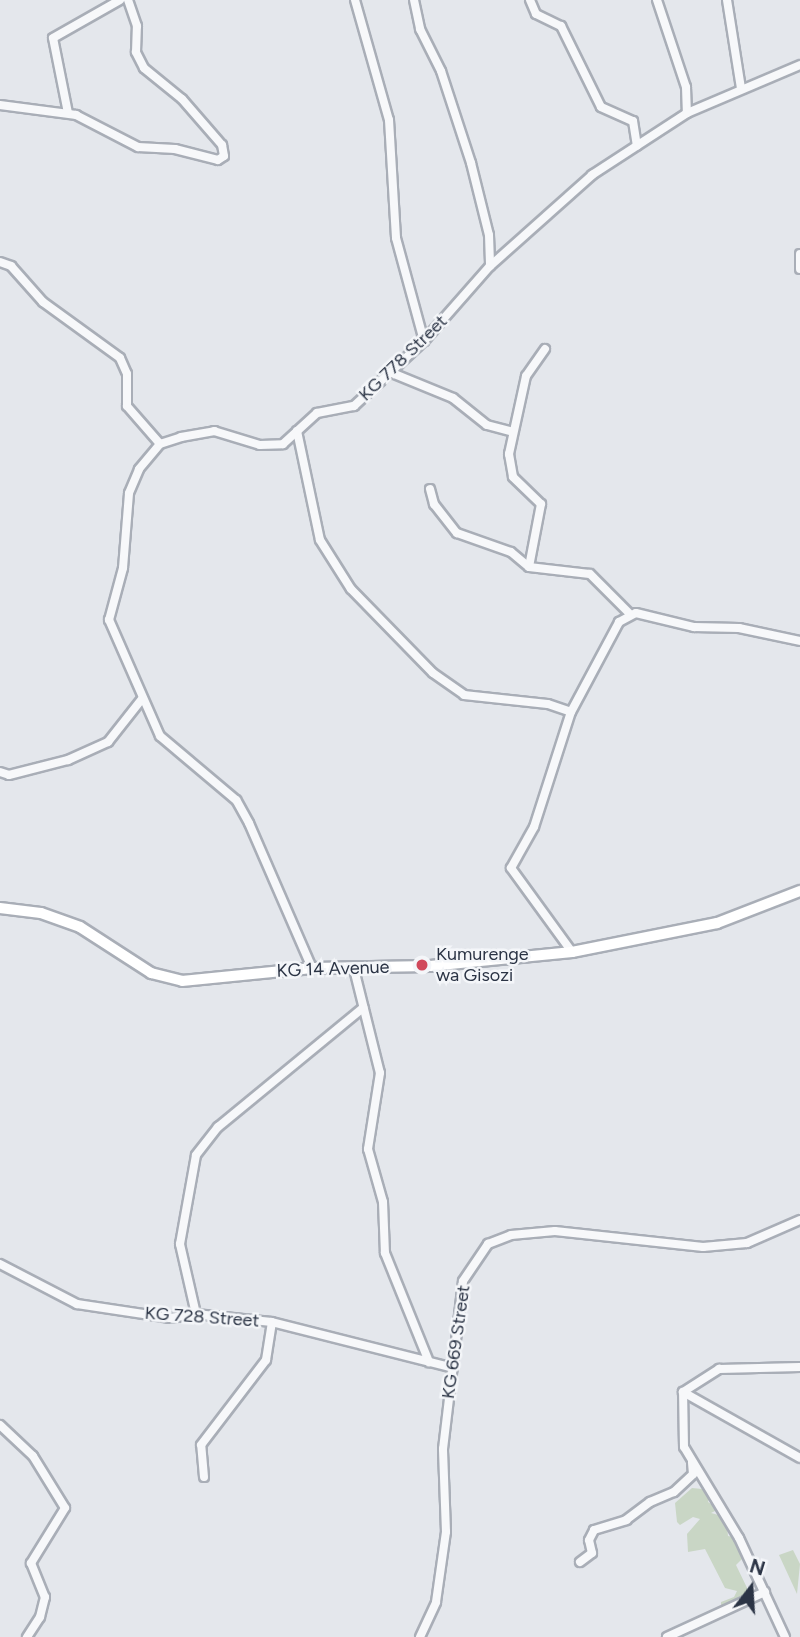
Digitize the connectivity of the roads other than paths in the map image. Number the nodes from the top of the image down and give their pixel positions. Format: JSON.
{"nodes":[{"id":1,"x":120,"y":0,"type":"edge"},
{"id":2,"x":128,"y":0,"type":"edge"},
{"id":3,"x":355,"y":0,"type":"edge"},
{"id":4,"x":414,"y":0,"type":"edge"},
{"id":5,"x":530,"y":0,"type":"edge"},
{"id":6,"x":657,"y":0,"type":"edge"},
{"id":7,"x":727,"y":0,"type":"edge"},
{"id":8,"x":800,"y":65,"type":"edge"},
{"id":9,"x":741,"y":88,"type":"junction"},
{"id":10,"x":0,"y":105,"type":"edge"},
{"id":11,"x":68,"y":113,"type":"junction"},
{"id":12,"x":687,"y":113,"type":"junction"},
{"id":13,"x":637,"y":146,"type":"junction"},
{"id":14,"x":800,"y":254,"type":"edge"},
{"id":15,"x":0,"y":262,"type":"edge"},
{"id":16,"x":490,"y":266,"type":"junction"},
{"id":17,"x":800,"y":269,"type":"edge"},
{"id":18,"x":424,"y":341,"type":"junction"},
{"id":19,"x":545,"y":349,"type":"dead end"},
{"id":20,"x":391,"y":373,"type":"junction"},
{"id":21,"x":297,"y":431,"type":"junction"},
{"id":22,"x":513,"y":432,"type":"junction"},
{"id":23,"x":160,"y":444,"type":"junction"},
{"id":24,"x":429,"y":489,"type":"dead end"},
{"id":25,"x":529,"y":567,"type":"junction"},
{"id":26,"x":629,"y":613,"type":"junction"},
{"id":27,"x":800,"y":642,"type":"edge"},
{"id":28,"x":142,"y":699,"type":"junction"},
{"id":29,"x":571,"y":712,"type":"junction"},
{"id":30,"x":0,"y":772,"type":"edge"},
{"id":31,"x":800,"y":891,"type":"edge"},
{"id":32,"x":0,"y":908,"type":"edge"},
{"id":33,"x":572,"y":952,"type":"junction"},
{"id":34,"x":312,"y":968,"type":"junction"},
{"id":35,"x":354,"y":969,"type":"junction"},
{"id":36,"x":363,"y":1008,"type":"junction"},
{"id":37,"x":800,"y":1220,"type":"edge"},
{"id":38,"x":0,"y":1264,"type":"edge"},
{"id":39,"x":196,"y":1314,"type":"junction"},
{"id":40,"x":272,"y":1322,"type":"junction"},
{"id":41,"x":429,"y":1362,"type":"junction"},
{"id":42,"x":450,"y":1367,"type":"junction"},
{"id":43,"x":800,"y":1367,"type":"edge"},
{"id":44,"x":683,"y":1392,"type":"junction"},
{"id":45,"x":0,"y":1425,"type":"edge"},
{"id":46,"x":684,"y":1447,"type":"junction"},
{"id":47,"x":800,"y":1458,"type":"edge"},
{"id":48,"x":204,"y":1477,"type":"dead end"},
{"id":49,"x":580,"y":1562,"type":"dead end"},
{"id":50,"x":765,"y":1592,"type":"junction"},
{"id":51,"x":27,"y":1637,"type":"edge"},
{"id":52,"x":420,"y":1637,"type":"edge"},
{"id":53,"x":667,"y":1637,"type":"edge"},
{"id":54,"x":785,"y":1637,"type":"edge"}],
"edges":[{"from":1,"to":11,"type":"street"},
{"from":2,"to":11,"type":"street"},
{"from":3,"to":18,"type":"street"},
{"from":4,"to":16,"type":"street"},
{"from":5,"to":13,"type":"street"},
{"from":6,"to":12,"type":"street"},
{"from":7,"to":9,"type":"street"},
{"from":8,"to":9,"type":"street","name":"KG 778 Street"},
{"from":9,"to":12,"type":"street","name":"KG 778 Street"},
{"from":10,"to":11,"type":"street"},
{"from":12,"to":13,"type":"street","name":"KG 778 Street"},
{"from":13,"to":16,"type":"street","name":"KG 778 Street"},
{"from":14,"to":17,"type":"street"},
{"from":15,"to":23,"type":"street"},
{"from":16,"to":18,"type":"street","name":"KG 778 Street"},
{"from":18,"to":20,"type":"street","name":"KG 778 Street"},
{"from":19,"to":22,"type":"street"},
{"from":20,"to":21,"type":"street","name":"KG 778 Street"},
{"from":20,"to":22,"type":"street"},
{"from":21,"to":23,"type":"street","name":"KG 778 Street"},
{"from":21,"to":29,"type":"street"},
{"from":22,"to":25,"type":"street"},
{"from":23,"to":28,"type":"street"},
{"from":24,"to":25,"type":"street"},
{"from":25,"to":26,"type":"street"},
{"from":26,"to":27,"type":"street"},
{"from":26,"to":29,"type":"street"},
{"from":28,"to":30,"type":"street"},
{"from":28,"to":34,"type":"street"},
{"from":29,"to":33,"type":"street"},
{"from":31,"to":33,"type":"main road","name":"KG 14 Avenue"},
{"from":32,"to":34,"type":"main road","name":"KG 14 Avenue"},
{"from":33,"to":35,"type":"main road","name":"KG 14 Avenue"},
{"from":34,"to":35,"type":"main road","name":"KG 14 Avenue"},
{"from":35,"to":36,"type":"street"},
{"from":36,"to":39,"type":"street"},
{"from":36,"to":41,"type":"street"},
{"from":37,"to":42,"type":"street","name":"KG 669 Street"},
{"from":38,"to":39,"type":"street","name":"KG 728 Street"},
{"from":39,"to":40,"type":"street","name":"KG 728 Street"},
{"from":40,"to":41,"type":"street","name":"KG 728 Street"},
{"from":40,"to":48,"type":"street"},
{"from":41,"to":42,"type":"street","name":"KG 728 Street"},
{"from":42,"to":52,"type":"street","name":"KG 669 Street"},
{"from":43,"to":44,"type":"street"},
{"from":44,"to":46,"type":"street"},
{"from":44,"to":47,"type":"street"},
{"from":45,"to":51,"type":"street"},
{"from":46,"to":49,"type":"street"},
{"from":46,"to":50,"type":"street"},
{"from":50,"to":53,"type":"street"},
{"from":50,"to":54,"type":"street"}]}
